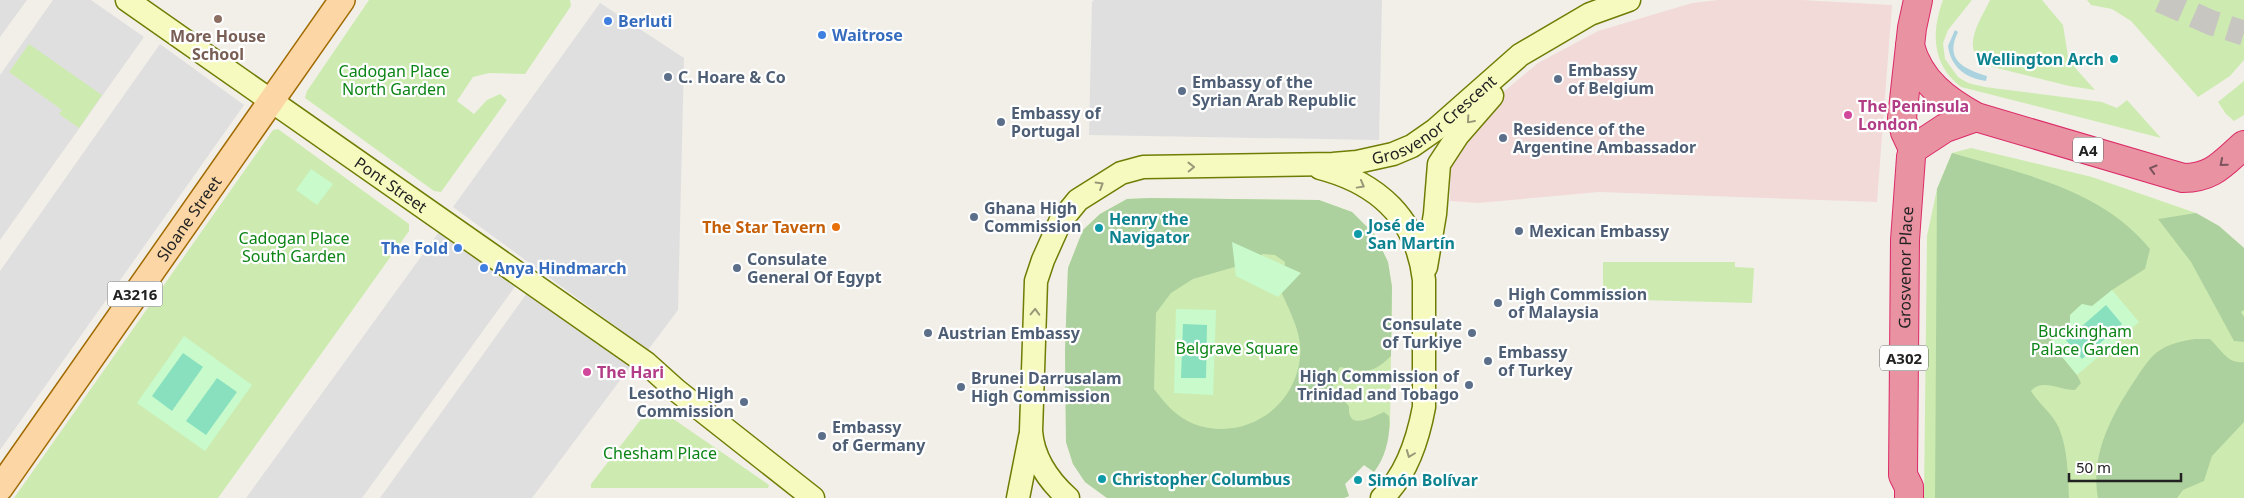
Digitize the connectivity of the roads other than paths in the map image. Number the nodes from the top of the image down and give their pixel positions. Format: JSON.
{"nodes":[{"id":1,"x":127,"y":0,"type":"edge"},
{"id":2,"x":342,"y":0,"type":"edge"},
{"id":3,"x":1629,"y":0,"type":"edge"},
{"id":4,"x":1918,"y":0,"type":"edge"},
{"id":5,"x":1554,"y":36,"type":"junction"},
{"id":6,"x":1910,"y":46,"type":"junction"},
{"id":7,"x":271,"y":101,"type":"junction"},
{"id":8,"x":1976,"y":117,"type":"junction"},
{"id":9,"x":2244,"y":145,"type":"edge"},
{"id":10,"x":1913,"y":149,"type":"junction"},
{"id":11,"x":1299,"y":165,"type":"junction"},
{"id":12,"x":1424,"y":280,"type":"junction"},
{"id":13,"x":1031,"y":431,"type":"junction"},
{"id":14,"x":0,"y":488,"type":"edge"},
{"id":15,"x":1901,"y":490,"type":"edge"},
{"id":16,"x":813,"y":498,"type":"edge"},
{"id":17,"x":1018,"y":498,"type":"edge"},
{"id":18,"x":1068,"y":498,"type":"edge"},
{"id":19,"x":1382,"y":498,"type":"edge"}],
"edges":[{"from":1,"to":7,"type":"main road","name":"Pont Street"},
{"from":2,"to":7,"type":"main road","name":"Sloane Street","number":"A3216"},
{"from":3,"to":5,"type":"main road","name":"Grosvenor Crescent"},
{"from":4,"to":6,"type":"highway","name":"Grosvenor Place"},
{"from":5,"to":11,"type":"main road","name":"Grosvenor Crescent"},
{"from":5,"to":12,"type":"main road","name":"Grosvenor Crescent","one_way":true},
{"from":6,"to":8,"type":"highway","number":"A4"},
{"from":6,"to":10,"type":"highway","name":"Grosvenor Place","number":"A302"},
{"from":7,"to":14,"type":"main road","name":"Sloane Street","number":"A3216"},
{"from":7,"to":16,"type":"main road","name":"Pont Street"},
{"from":9,"to":8,"type":"highway","number":"A4","one_way":true},
{"from":8,"to":10,"type":"highway"},
{"from":10,"to":15,"type":"highway","name":"Grosvenor Place","number":"A302"},
{"from":11,"to":12,"type":"main road","one_way":true},
{"from":13,"to":11,"type":"main road","one_way":true},
{"from":12,"to":19,"type":"main road","one_way":true},
{"from":13,"to":17,"type":"main road"},
{"from":13,"to":18,"type":"main road"}]}
